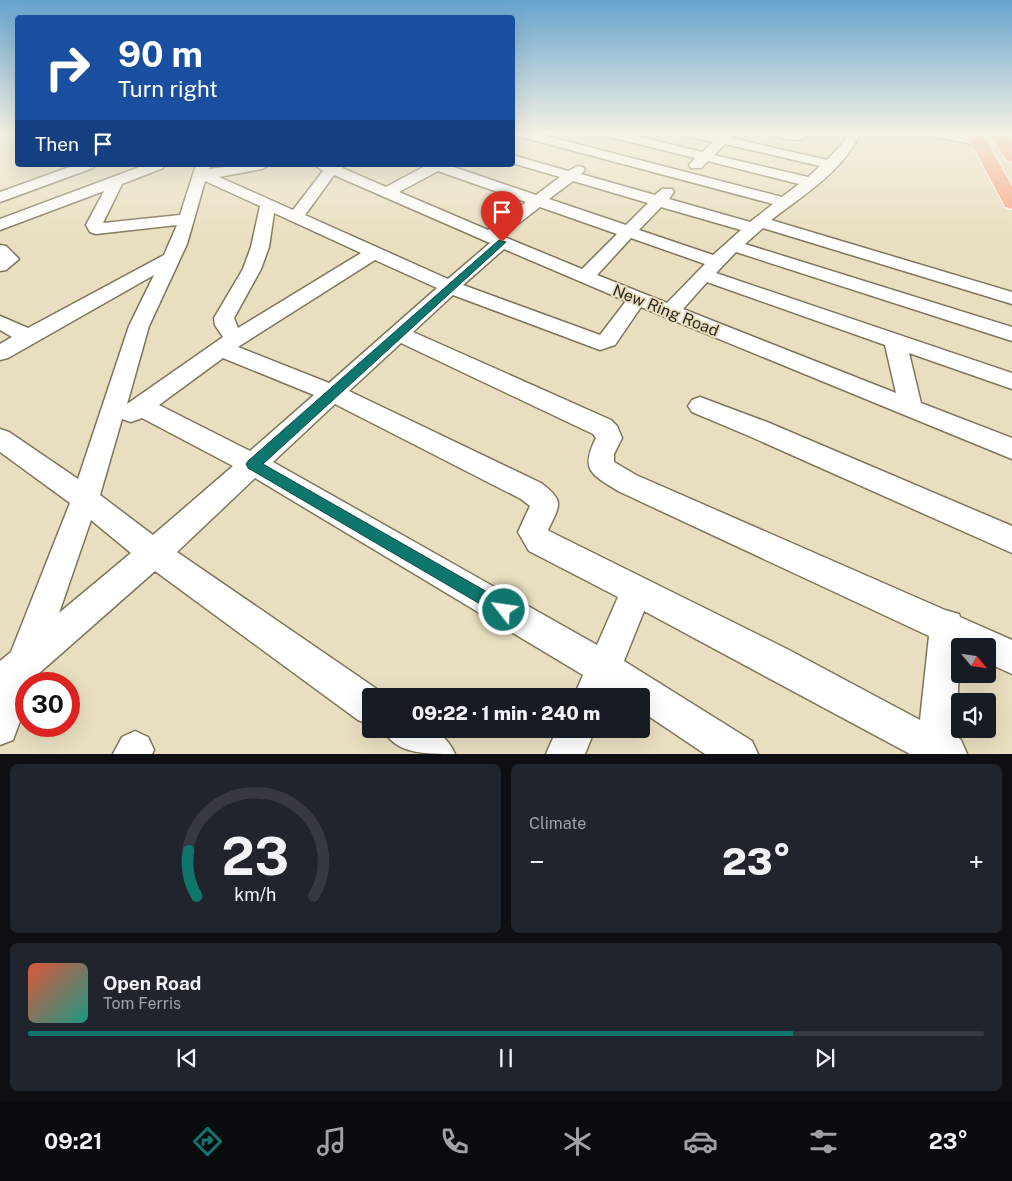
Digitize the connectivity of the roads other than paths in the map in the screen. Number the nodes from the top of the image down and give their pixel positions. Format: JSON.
{"nodes":[{"id":1,"x":74,"y":168,"type":"edge"},
{"id":2,"x":150,"y":168,"type":"edge"},
{"id":3,"x":246,"y":168,"type":"edge"},
{"id":4,"x":329,"y":168,"type":"edge"},
{"id":5,"x":336,"y":168,"type":"edge"},
{"id":6,"x":430,"y":168,"type":"edge"},
{"id":7,"x":445,"y":168,"type":"edge"},
{"id":8,"x":543,"y":168,"type":"edge"},
{"id":9,"x":580,"y":168,"type":"edge"},
{"id":10,"x":651,"y":168,"type":"edge"},
{"id":11,"x":692,"y":168,"type":"edge"},
{"id":12,"x":754,"y":168,"type":"edge"},
{"id":13,"x":825,"y":168,"type":"edge"},
{"id":14,"x":993,"y":168,"type":"edge"},
{"id":15,"x":202,"y":169,"type":"edge"},
{"id":16,"x":570,"y":176,"type":"junction"},
{"id":17,"x":683,"y":177,"type":"junction"},
{"id":18,"x":116,"y":181,"type":"junction"},
{"id":19,"x":810,"y":182,"type":"junction"},
{"id":20,"x":3,"y":193,"type":"edge"},
{"id":21,"x":387,"y":193,"type":"junction"},
{"id":22,"x":536,"y":201,"type":"junction"},
{"id":23,"x":658,"y":201,"type":"junction"},
{"id":24,"x":784,"y":202,"type":"junction"},
{"id":25,"x":1012,"y":203,"type":"edge"},
{"id":26,"x":268,"y":204,"type":"junction"},
{"id":27,"x":296,"y":217,"type":"junction"},
{"id":28,"x":187,"y":219,"type":"junction"},
{"id":29,"x":0,"y":225,"type":"edge"},
{"id":30,"x":756,"y":225,"type":"junction"},
{"id":31,"x":629,"y":231,"type":"junction"},
{"id":32,"x":496,"y":240,"type":"junction"},
{"id":33,"x":734,"y":246,"type":"junction"},
{"id":34,"x":0,"y":250,"type":"edge"},
{"id":35,"x":374,"y":253,"type":"junction"},
{"id":36,"x":170,"y":259,"type":"junction"},
{"id":37,"x":0,"y":266,"type":"edge"},
{"id":38,"x":710,"y":269,"type":"junction"},
{"id":39,"x":585,"y":277,"type":"junction"},
{"id":40,"x":450,"y":287,"type":"junction"},
{"id":41,"x":637,"y":298,"type":"junction"},
{"id":42,"x":1012,"y":298,"type":"edge"},
{"id":43,"x":670,"y":311,"type":"junction"},
{"id":44,"x":0,"y":322,"type":"edge"},
{"id":45,"x":398,"y":333,"type":"junction"},
{"id":46,"x":1012,"y":334,"type":"edge"},
{"id":47,"x":28,"y":337,"type":"junction"},
{"id":48,"x":895,"y":341,"type":"junction"},
{"id":49,"x":228,"y":344,"type":"junction"},
{"id":50,"x":0,"y":353,"type":"edge"},
{"id":51,"x":1012,"y":381,"type":"edge"},
{"id":52,"x":332,"y":393,"type":"junction"},
{"id":53,"x":140,"y":406,"type":"junction"},
{"id":54,"x":700,"y":406,"type":"dead end"},
{"id":55,"x":911,"y":409,"type":"junction"},
{"id":56,"x":107,"y":430,"type":"junction"},
{"id":57,"x":0,"y":440,"type":"edge"},
{"id":58,"x":1012,"y":450,"type":"edge"},
{"id":59,"x":253,"y":464,"type":"junction"},
{"id":60,"x":85,"y":499,"type":"junction"},
{"id":61,"x":1012,"y":540,"type":"edge"},
{"id":62,"x":154,"y":553,"type":"junction"},
{"id":63,"x":637,"y":591,"type":"junction"},
{"id":64,"x":947,"y":626,"type":"junction"},
{"id":65,"x":1012,"y":657,"type":"edge"},
{"id":66,"x":8,"y":674,"type":"edge"},
{"id":67,"x":598,"y":683,"type":"edge"},
{"id":68,"x":362,"y":701,"type":"edge"},
{"id":69,"x":0,"y":727,"type":"edge"},
{"id":70,"x":414,"y":738,"type":"edge"},
{"id":71,"x":573,"y":738,"type":"edge"},
{"id":72,"x":942,"y":750,"type":"edge"},
{"id":73,"x":436,"y":754,"type":"edge"},
{"id":74,"x":565,"y":754,"type":"edge"},
{"id":75,"x":739,"y":754,"type":"edge"}],
"edges":[{"from":1,"to":20,"type":"street"},
{"from":2,"to":18,"type":"street"},
{"from":3,"to":15,"type":"street"},
{"from":4,"to":27,"type":"street"},
{"from":5,"to":21,"type":"street","name":"New Ring Road"},
{"from":6,"to":21,"type":"street"},
{"from":7,"to":22,"type":"street"},
{"from":8,"to":16,"type":"street"},
{"from":9,"to":16,"type":"street"},
{"from":10,"to":17,"type":"street"},
{"from":11,"to":17,"type":"street"},
{"from":12,"to":19,"type":"street"},
{"from":13,"to":19,"type":"street"},
{"from":14,"to":25,"type":"highway"},
{"from":15,"to":26,"type":"street"},
{"from":15,"to":28,"type":"street"},
{"from":16,"to":22,"type":"street"},
{"from":16,"to":23,"type":"street"},
{"from":17,"to":23,"type":"street"},
{"from":17,"to":24,"type":"street"},
{"from":18,"to":28,"type":"street"},
{"from":18,"to":29,"type":"street"},
{"from":19,"to":24,"type":"street"},
{"from":21,"to":32,"type":"street","name":"New Ring Road"},
{"from":22,"to":31,"type":"street"},
{"from":22,"to":32,"type":"street"},
{"from":23,"to":30,"type":"street"},
{"from":23,"to":31,"type":"street"},
{"from":24,"to":30,"type":"street"},
{"from":26,"to":27,"type":"street"},
{"from":26,"to":49,"type":"street"},
{"from":27,"to":35,"type":"street"},
{"from":28,"to":36,"type":"street"},
{"from":30,"to":33,"type":"street"},
{"from":30,"to":42,"type":"street"},
{"from":31,"to":38,"type":"street"},
{"from":31,"to":39,"type":"street"},
{"from":32,"to":39,"type":"street","name":"New Ring Road"},
{"from":32,"to":40,"type":"street"},
{"from":33,"to":38,"type":"street"},
{"from":33,"to":46,"type":"street"},
{"from":34,"to":37,"type":"street"},
{"from":35,"to":40,"type":"street"},
{"from":35,"to":49,"type":"street"},
{"from":36,"to":47,"type":"street"},
{"from":36,"to":56,"type":"street"},
{"from":38,"to":43,"type":"street"},
{"from":38,"to":48,"type":"street"},
{"from":39,"to":41,"type":"street","name":"New Ring Road"},
{"from":40,"to":41,"type":"street"},
{"from":40,"to":45,"type":"street"},
{"from":41,"to":43,"type":"street","name":"New Ring Road"},
{"from":43,"to":55,"type":"street","name":"New Ring Road"},
{"from":44,"to":47,"type":"street"},
{"from":45,"to":52,"type":"street"},
{"from":45,"to":64,"type":"street"},
{"from":47,"to":50,"type":"street"},
{"from":48,"to":51,"type":"street"},
{"from":48,"to":55,"type":"street"},
{"from":49,"to":52,"type":"street"},
{"from":49,"to":53,"type":"street"},
{"from":52,"to":59,"type":"street"},
{"from":52,"to":63,"type":"street"},
{"from":53,"to":56,"type":"street"},
{"from":53,"to":59,"type":"street"},
{"from":54,"to":61,"type":"street"},
{"from":55,"to":58,"type":"street","name":"New Ring Road"},
{"from":56,"to":60,"type":"street"},
{"from":57,"to":60,"type":"street"},
{"from":59,"to":62,"type":"street"},
{"from":59,"to":67,"type":"street"},
{"from":60,"to":62,"type":"street"},
{"from":60,"to":66,"type":"street"},
{"from":62,"to":66,"type":"street"},
{"from":62,"to":68,"type":"street"},
{"from":63,"to":67,"type":"street"},
{"from":63,"to":72,"type":"street"},
{"from":64,"to":65,"type":"street"},
{"from":64,"to":72,"type":"street"},
{"from":66,"to":69,"type":"street"},
{"from":67,"to":75,"type":"street"},
{"from":70,"to":73,"type":"street"},
{"from":71,"to":74,"type":"street"}]}
